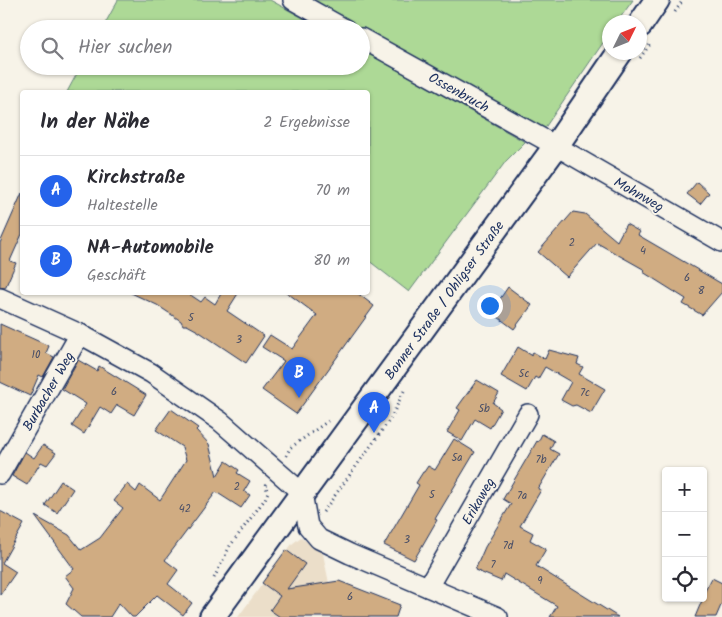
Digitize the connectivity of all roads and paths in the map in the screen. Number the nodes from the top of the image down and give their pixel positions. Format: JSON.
{"nodes":[{"id":1,"x":293,"y":0,"type":"edge"},
{"id":2,"x":656,"y":0,"type":"edge"},
{"id":3,"x":646,"y":15,"type":"edge"},
{"id":4,"x":329,"y":20,"type":"edge"},
{"id":5,"x":370,"y":43,"type":"edge"},
{"id":6,"x":615,"y":60,"type":"edge"},
{"id":7,"x":556,"y":146,"type":"junction"},
{"id":8,"x":722,"y":242,"type":"edge"},
{"id":9,"x":0,"y":298,"type":"edge"},
{"id":10,"x":80,"y":334,"type":"junction"},
{"id":11,"x":528,"y":414,"type":"dead end"},
{"id":12,"x":0,"y":474,"type":"edge"},
{"id":13,"x":302,"y":493,"type":"junction"},
{"id":14,"x":428,"y":587,"type":"junction"},
{"id":15,"x":212,"y":617,"type":"edge"},
{"id":16,"x":498,"y":617,"type":"edge"}],
"edges":[{"from":1,"to":4,"type":"street"},
{"from":2,"to":3,"type":"main road"},
{"from":5,"to":7,"type":"street","name":"Ossenbruch"},
{"from":6,"to":7,"type":"main road","name":"Bonner Straße / Ohligser Straße"},
{"from":7,"to":8,"type":"street","name":"Mohnweg"},
{"from":7,"to":13,"type":"main road","name":"Bonner Straße / Ohligser Straße"},
{"from":9,"to":10,"type":"street"},
{"from":10,"to":12,"type":"street","name":"Burbacher Weg"},
{"from":10,"to":13,"type":"street"},
{"from":11,"to":14,"type":"street","name":"Erikaweg"},
{"from":13,"to":14,"type":"street"},
{"from":13,"to":15,"type":"main road","name":"Bonner Straße / Ohligser Straße"},
{"from":14,"to":16,"type":"street"}]}
